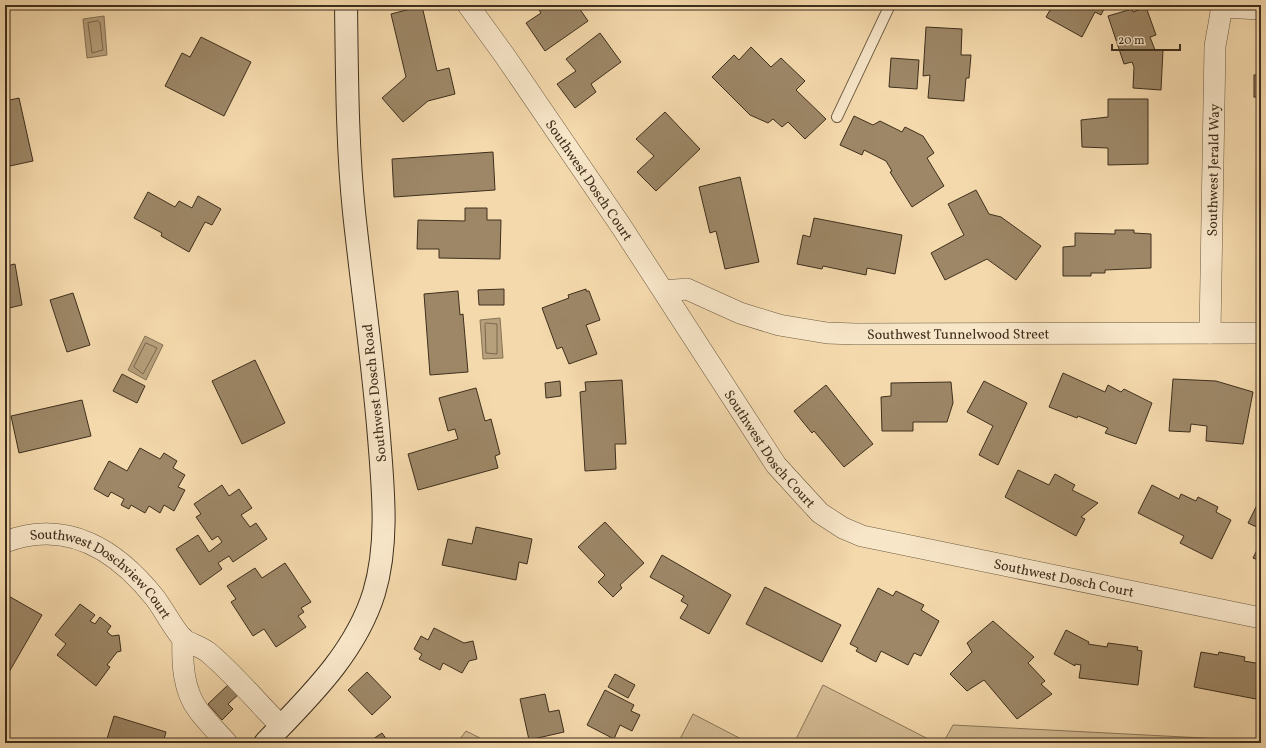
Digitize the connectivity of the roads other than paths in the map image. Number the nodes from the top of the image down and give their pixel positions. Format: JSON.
{"nodes":[{"id":1,"x":346,"y":5,"type":"edge"},
{"id":2,"x":468,"y":5,"type":"edge"},
{"id":3,"x":890,"y":5,"type":"edge"},
{"id":4,"x":1221,"y":6,"type":"edge"},
{"id":5,"x":1261,"y":9,"type":"edge"},
{"id":6,"x":837,"y":117,"type":"dead end"},
{"id":7,"x":664,"y":291,"type":"junction"},
{"id":8,"x":1261,"y":332,"type":"edge"},
{"id":9,"x":1210,"y":333,"type":"junction"},
{"id":10,"x":5,"y":542,"type":"edge"},
{"id":11,"x":1261,"y":618,"type":"edge"},
{"id":12,"x":183,"y":638,"type":"junction"},
{"id":13,"x":281,"y":726,"type":"junction"},
{"id":14,"x":227,"y":743,"type":"edge"},
{"id":15,"x":265,"y":743,"type":"edge"}],
"edges":[{"from":1,"to":13,"type":"street","name":"Southwest Dosch Road"},
{"from":2,"to":7,"type":"street","name":"Southwest Dosch Court"},
{"from":3,"to":6,"type":"lane"},
{"from":4,"to":5,"type":"street"},
{"from":4,"to":9,"type":"street","name":"Southwest Jerald Way"},
{"from":7,"to":9,"type":"street","name":"Southwest Tunnelwood Street"},
{"from":7,"to":11,"type":"street","name":"Southwest Dosch Court"},
{"from":8,"to":9,"type":"street","name":"Southwest Tunnelwood Street"},
{"from":10,"to":12,"type":"street","name":"Southwest Doschview Court"},
{"from":12,"to":13,"type":"street","name":"Southwest Doschview Court"},
{"from":12,"to":14,"type":"street","name":"Southwest Doschview Court"},
{"from":13,"to":15,"type":"street","name":"Southwest Dosch Road"}]}
